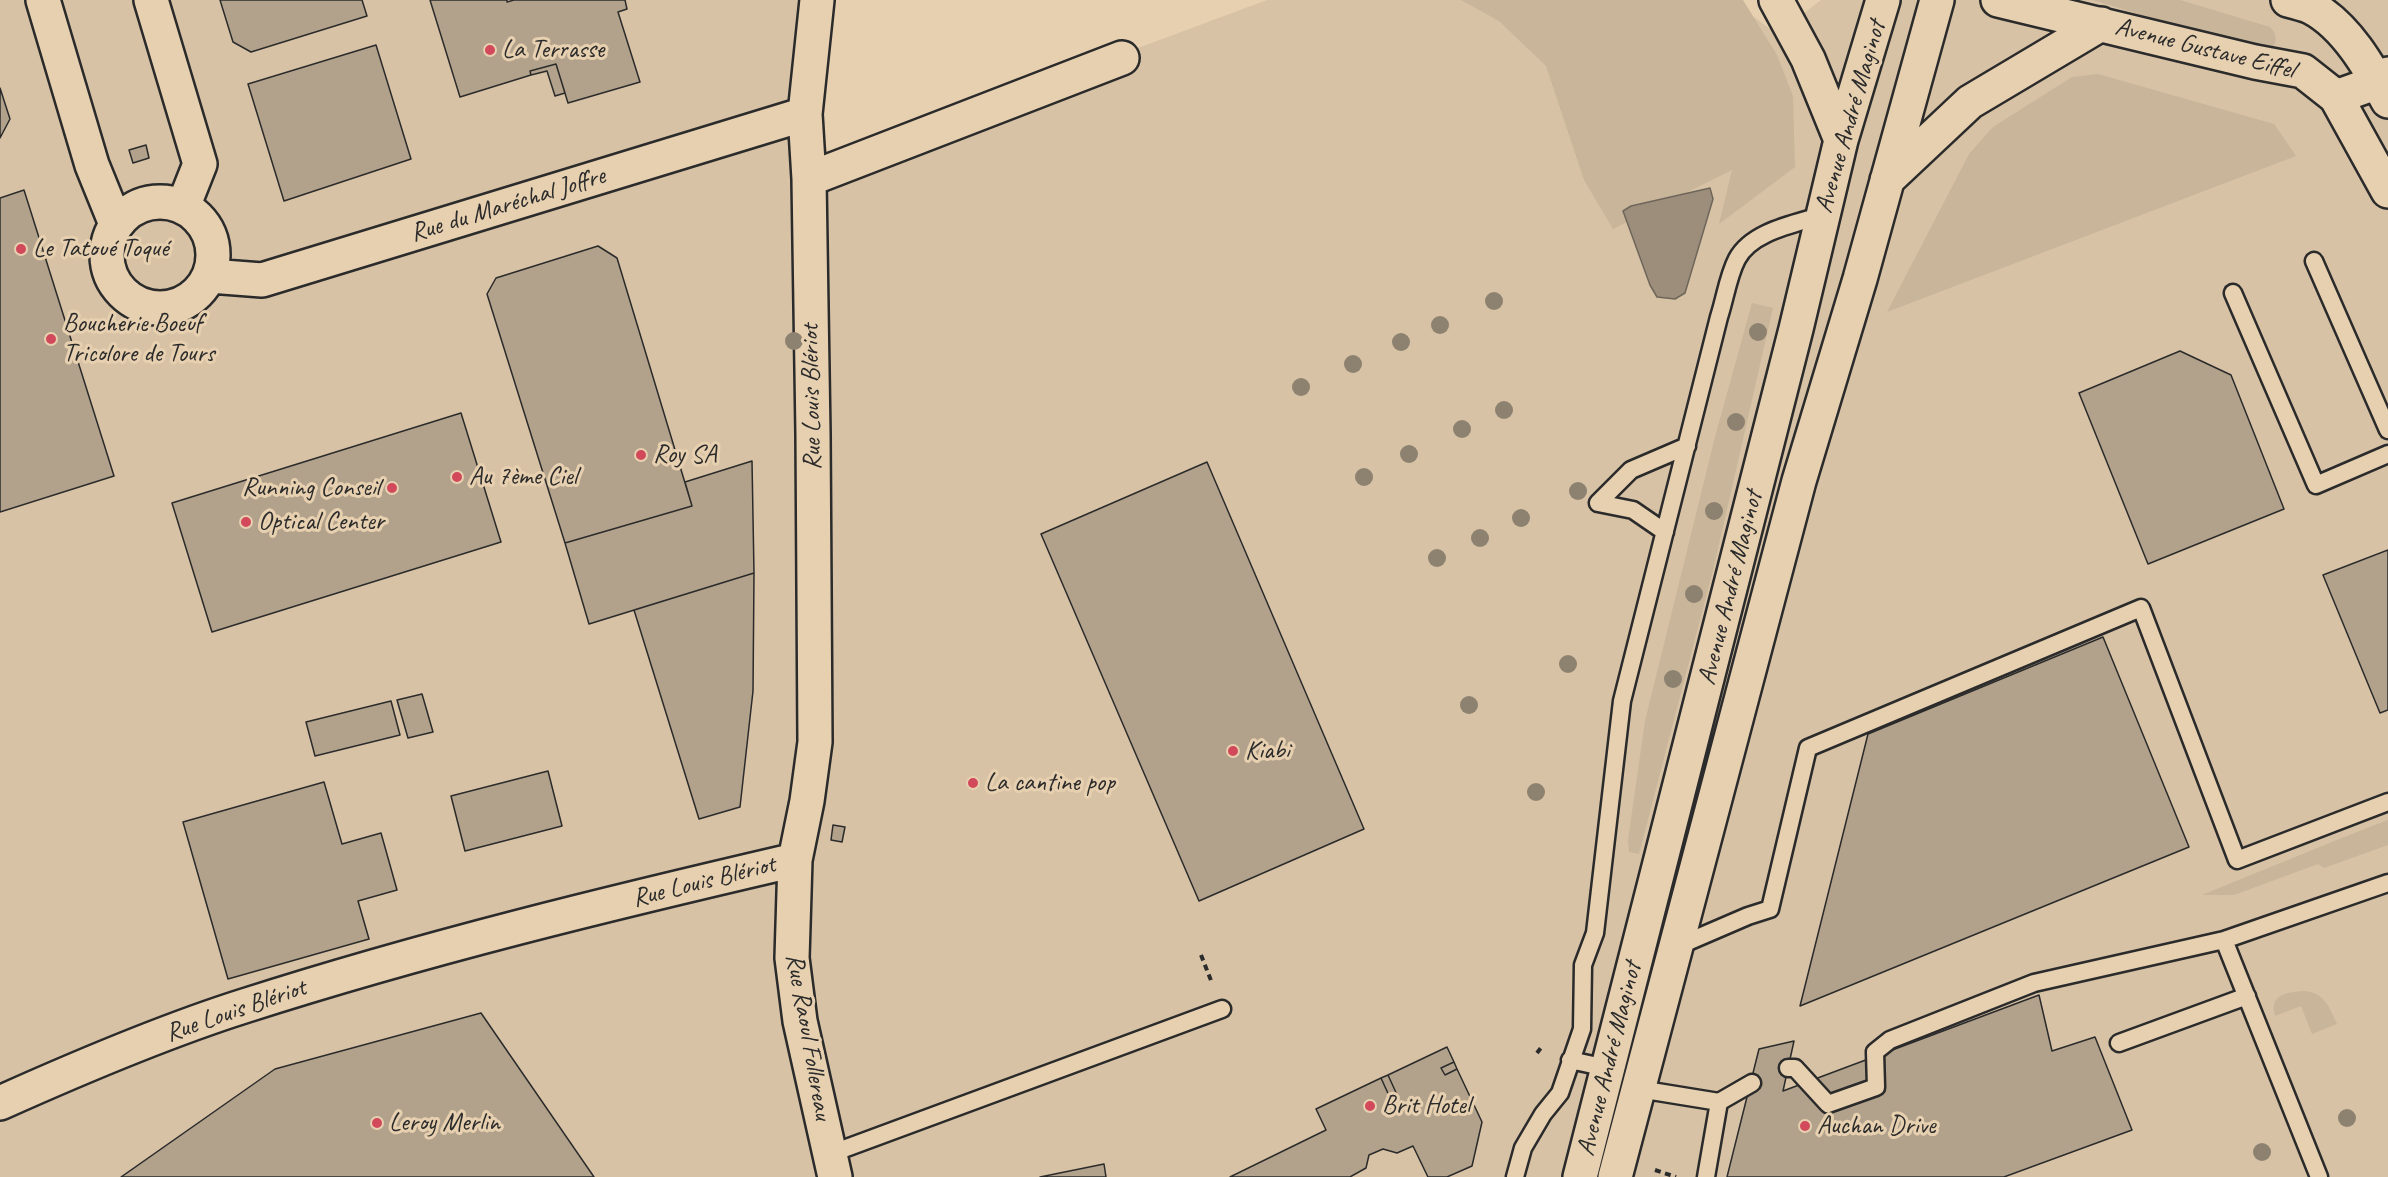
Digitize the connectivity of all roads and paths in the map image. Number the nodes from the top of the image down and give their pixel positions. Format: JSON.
{"nodes":[{"id":1,"x":43,"y":0,"type":"edge"},
{"id":2,"x":151,"y":0,"type":"edge"},
{"id":3,"x":817,"y":0,"type":"edge"},
{"id":4,"x":1776,"y":0,"type":"edge"},
{"id":5,"x":1883,"y":0,"type":"edge"},
{"id":6,"x":1937,"y":0,"type":"edge"},
{"id":7,"x":1998,"y":0,"type":"edge"},
{"id":8,"x":2288,"y":0,"type":"edge"},
{"id":9,"x":2101,"y":24,"type":"junction"},
{"id":10,"x":1122,"y":58,"type":"dead end"},
{"id":11,"x":2385,"y":86,"type":"edge"},
{"id":12,"x":2336,"y":97,"type":"junction"},
{"id":13,"x":805,"y":114,"type":"junction"},
{"id":14,"x":1841,"y":140,"type":"junction"},
{"id":15,"x":809,"y":179,"type":"junction"},
{"id":16,"x":1887,"y":180,"type":"junction"},
{"id":17,"x":2388,"y":191,"type":"edge"},
{"id":18,"x":183,"y":207,"type":"junction"},
{"id":19,"x":1823,"y":215,"type":"junction"},
{"id":20,"x":116,"y":224,"type":"junction"},
{"id":21,"x":2314,"y":261,"type":"dead end"},
{"id":22,"x":210,"y":276,"type":"junction"},
{"id":23,"x":2233,"y":293,"type":"dead end"},
{"id":24,"x":2388,"y":430,"type":"edge"},
{"id":25,"x":1687,"y":446,"type":"junction"},
{"id":26,"x":2388,"y":454,"type":"edge"},
{"id":27,"x":1665,"y":532,"type":"junction"},
{"id":28,"x":2388,"y":802,"type":"edge"},
{"id":29,"x":795,"y":860,"type":"junction"},
{"id":30,"x":2388,"y":883,"type":"edge"},
{"id":31,"x":2224,"y":940,"type":"junction"},
{"id":32,"x":1676,"y":948,"type":"junction"},
{"id":33,"x":2247,"y":996,"type":"junction"},
{"id":34,"x":1222,"y":1009,"type":"dead end"},
{"id":35,"x":2120,"y":1042,"type":"dead end"},
{"id":36,"x":1570,"y":1060,"type":"junction"},
{"id":37,"x":1607,"y":1068,"type":"junction"},
{"id":38,"x":1788,"y":1068,"type":"dead end"},
{"id":39,"x":1752,"y":1083,"type":"dead end"},
{"id":40,"x":1639,"y":1089,"type":"junction"},
{"id":41,"x":1719,"y":1102,"type":"junction"},
{"id":42,"x":0,"y":1103,"type":"edge"},
{"id":43,"x":832,"y":1166,"type":"edge"},
{"id":44,"x":1655,"y":1170,"type":"dead end"},
{"id":45,"x":1515,"y":1177,"type":"edge"},
{"id":46,"x":1580,"y":1177,"type":"edge"},
{"id":47,"x":1616,"y":1177,"type":"edge"},
{"id":48,"x":1677,"y":1177,"type":"edge"},
{"id":49,"x":1705,"y":1177,"type":"edge"},
{"id":50,"x":2319,"y":1177,"type":"edge"}],
"edges":[{"from":1,"to":20,"type":"street"},
{"from":2,"to":18,"type":"street"},
{"from":3,"to":13,"type":"street","name":"Rue Louis Blériot"},
{"from":4,"to":14,"type":"street"},
{"from":5,"to":14,"type":"street","name":"Avenue André Maginot"},
{"from":6,"to":16,"type":"street","name":"Avenue André Maginot"},
{"from":7,"to":9,"type":"street","name":"Avenue Gustave Eiffel"},
{"from":8,"to":11,"type":"street"},
{"from":9,"to":12,"type":"street","name":"Avenue Gustave Eiffel"},
{"from":9,"to":16,"type":"street","name":"Avenue André Maginot"},
{"from":10,"to":15,"type":"street"},
{"from":11,"to":12,"type":"street"},
{"from":12,"to":17,"type":"street","name":"Avenue Gustave Eiffel"},
{"from":13,"to":15,"type":"street","name":"Rue Louis Blériot"},
{"from":13,"to":22,"type":"street","name":"Rue du Maréchal Joffre"},
{"from":14,"to":19,"type":"street","name":"Avenue André Maginot"},
{"from":15,"to":29,"type":"street","name":"Rue Louis Blériot"},
{"from":16,"to":32,"type":"street","name":"Avenue André Maginot"},
{"from":18,"to":20,"type":"street"},
{"from":18,"to":22,"type":"street"},
{"from":19,"to":25,"type":"lane"},
{"from":19,"to":37,"type":"street","name":"Avenue André Maginot"},
{"from":20,"to":22,"type":"street"},
{"from":21,"to":24,"type":"lane"},
{"from":23,"to":26,"type":"lane"},
{"from":25,"to":27,"type":"lane"},
{"from":25,"to":27,"type":"lane"},
{"from":27,"to":36,"type":"lane"},
{"from":28,"to":32,"type":"lane"},
{"from":29,"to":42,"type":"street","name":"Rue Louis Blériot"},
{"from":29,"to":43,"type":"street","name":"Rue Raoul Follereau"},
{"from":30,"to":31,"type":"lane"},
{"from":31,"to":33,"type":"lane"},
{"from":31,"to":38,"type":"lane"},
{"from":32,"to":40,"type":"street","name":"Avenue André Maginot"},
{"from":33,"to":35,"type":"lane"},
{"from":33,"to":50,"type":"lane"},
{"from":34,"to":43,"type":"lane"},
{"from":36,"to":37,"type":"lane"},
{"from":36,"to":45,"type":"lane"},
{"from":37,"to":46,"type":"street","name":"Avenue André Maginot"},
{"from":39,"to":41,"type":"lane"},
{"from":40,"to":41,"type":"lane"},
{"from":40,"to":47,"type":"street","name":"Avenue André Maginot"},
{"from":41,"to":49,"type":"lane"},
{"from":44,"to":48,"type":"path"}]}
